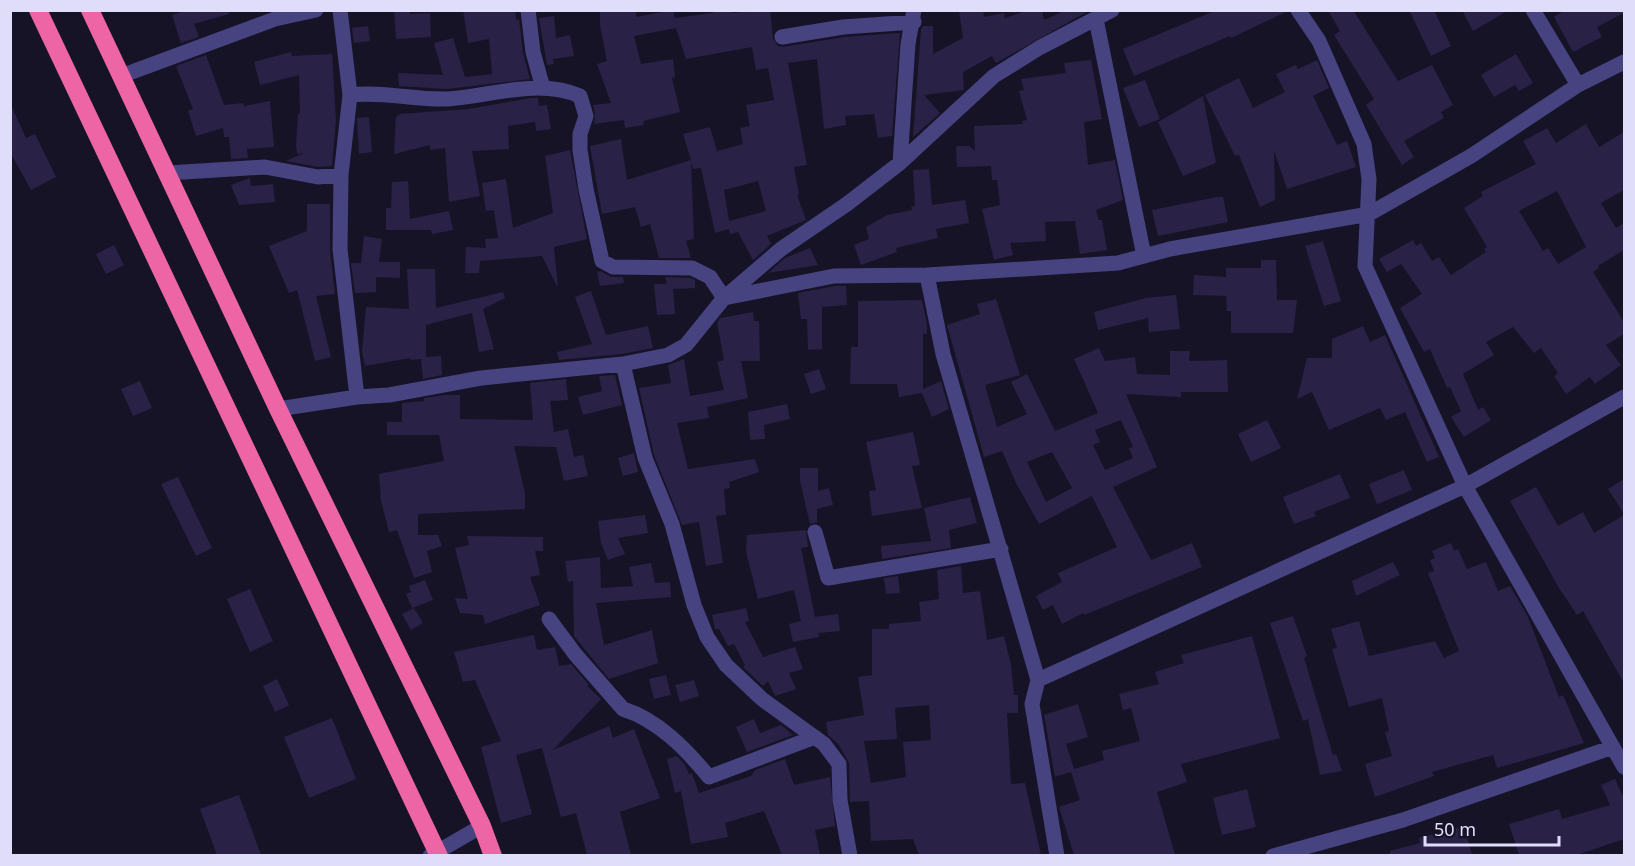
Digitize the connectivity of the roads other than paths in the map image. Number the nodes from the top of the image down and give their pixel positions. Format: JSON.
{"nodes":[{"id":1,"x":38,"y":10,"type":"edge"},
{"id":2,"x":90,"y":10,"type":"edge"},
{"id":3,"x":316,"y":10,"type":"edge"},
{"id":4,"x":340,"y":10,"type":"edge"},
{"id":5,"x":528,"y":10,"type":"edge"},
{"id":6,"x":1112,"y":10,"type":"edge"},
{"id":7,"x":1298,"y":10,"type":"edge"},
{"id":8,"x":1533,"y":10,"type":"edge"},
{"id":9,"x":914,"y":16,"type":"edge"},
{"id":10,"x":1096,"y":19,"type":"junction"},
{"id":11,"x":782,"y":37,"type":"dead end"},
{"id":12,"x":1624,"y":62,"type":"edge"},
{"id":13,"x":121,"y":76,"type":"junction"},
{"id":14,"x":1578,"y":85,"type":"junction"},
{"id":15,"x":543,"y":88,"type":"junction"},
{"id":16,"x":350,"y":95,"type":"junction"},
{"id":17,"x":900,"y":163,"type":"junction"},
{"id":18,"x":168,"y":173,"type":"junction"},
{"id":19,"x":341,"y":175,"type":"junction"},
{"id":20,"x":1369,"y":214,"type":"junction"},
{"id":21,"x":1144,"y":256,"type":"junction"},
{"id":22,"x":927,"y":275,"type":"junction"},
{"id":23,"x":724,"y":298,"type":"junction"},
{"id":24,"x":622,"y":364,"type":"junction"},
{"id":25,"x":357,"y":397,"type":"junction"},
{"id":26,"x":1624,"y":397,"type":"edge"},
{"id":27,"x":278,"y":409,"type":"junction"},
{"id":28,"x":1465,"y":486,"type":"junction"},
{"id":29,"x":815,"y":532,"type":"dead end"},
{"id":30,"x":1001,"y":549,"type":"junction"},
{"id":31,"x":549,"y":619,"type":"dead end"},
{"id":32,"x":1038,"y":680,"type":"junction"},
{"id":33,"x":815,"y":737,"type":"junction"},
{"id":34,"x":1613,"y":747,"type":"junction"},
{"id":35,"x":1624,"y":767,"type":"edge"},
{"id":36,"x":482,"y":826,"type":"junction"},
{"id":37,"x":435,"y":854,"type":"edge"},
{"id":38,"x":493,"y":855,"type":"edge"},
{"id":39,"x":850,"y":855,"type":"edge"},
{"id":40,"x":1057,"y":855,"type":"edge"},
{"id":41,"x":1273,"y":855,"type":"edge"}],
"edges":[{"from":1,"to":37,"type":"highway"},
{"from":2,"to":13,"type":"highway"},
{"from":3,"to":13,"type":"street"},
{"from":4,"to":16,"type":"street"},
{"from":5,"to":15,"type":"street"},
{"from":6,"to":10,"type":"street"},
{"from":7,"to":20,"type":"street"},
{"from":8,"to":14,"type":"street"},
{"from":9,"to":11,"type":"street"},
{"from":9,"to":17,"type":"street"},
{"from":10,"to":17,"type":"street"},
{"from":10,"to":21,"type":"street"},
{"from":12,"to":14,"type":"street"},
{"from":13,"to":18,"type":"highway"},
{"from":14,"to":20,"type":"street"},
{"from":15,"to":16,"type":"street"},
{"from":15,"to":23,"type":"street"},
{"from":16,"to":19,"type":"street"},
{"from":17,"to":23,"type":"street"},
{"from":18,"to":19,"type":"street"},
{"from":18,"to":27,"type":"highway"},
{"from":19,"to":25,"type":"street"},
{"from":20,"to":21,"type":"street"},
{"from":20,"to":28,"type":"street"},
{"from":21,"to":22,"type":"street"},
{"from":22,"to":23,"type":"street"},
{"from":22,"to":30,"type":"street"},
{"from":23,"to":24,"type":"street"},
{"from":24,"to":25,"type":"street"},
{"from":24,"to":33,"type":"street"},
{"from":25,"to":27,"type":"street"},
{"from":26,"to":28,"type":"street"},
{"from":27,"to":36,"type":"highway"},
{"from":28,"to":32,"type":"street"},
{"from":28,"to":34,"type":"street"},
{"from":29,"to":30,"type":"street"},
{"from":30,"to":32,"type":"street"},
{"from":31,"to":33,"type":"street"},
{"from":32,"to":40,"type":"street"},
{"from":33,"to":39,"type":"street"},
{"from":34,"to":35,"type":"street"},
{"from":34,"to":41,"type":"street"},
{"from":36,"to":37,"type":"street"},
{"from":36,"to":38,"type":"highway"}]}
